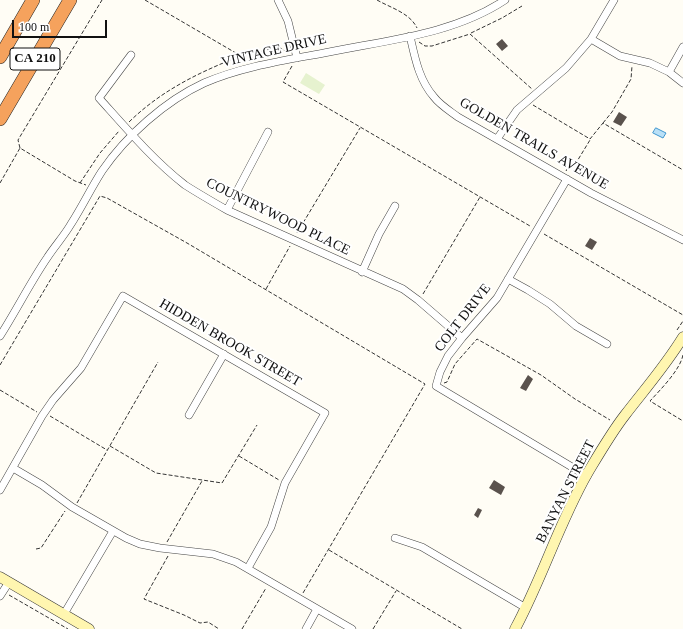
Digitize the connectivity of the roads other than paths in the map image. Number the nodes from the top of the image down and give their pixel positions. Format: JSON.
{"nodes":[{"id":1,"x":33,"y":0,"type":"edge"},
{"id":2,"x":70,"y":0,"type":"edge"},
{"id":3,"x":278,"y":0,"type":"edge"},
{"id":4,"x":505,"y":0,"type":"edge"},
{"id":5,"x":614,"y":0,"type":"edge"},
{"id":6,"x":410,"y":36,"type":"junction"},
{"id":7,"x":590,"y":39,"type":"junction"},
{"id":8,"x":683,"y":47,"type":"edge"},
{"id":9,"x":131,"y":55,"type":"dead end"},
{"id":10,"x":0,"y":57,"type":"edge"},
{"id":11,"x":297,"y":58,"type":"junction"},
{"id":12,"x":669,"y":72,"type":"junction"},
{"id":13,"x":683,"y":83,"type":"edge"},
{"id":14,"x":0,"y":119,"type":"edge"},
{"id":15,"x":268,"y":132,"type":"dead end"},
{"id":16,"x":131,"y":134,"type":"junction"},
{"id":17,"x":497,"y":139,"type":"junction"},
{"id":18,"x":565,"y":178,"type":"junction"},
{"id":19,"x":395,"y":206,"type":"dead end"},
{"id":20,"x":227,"y":210,"type":"junction"},
{"id":21,"x":683,"y":240,"type":"edge"},
{"id":22,"x":362,"y":272,"type":"junction"},
{"id":23,"x":508,"y":279,"type":"junction"},
{"id":24,"x":0,"y":336,"type":"edge"},
{"id":25,"x":462,"y":338,"type":"junction"},
{"id":26,"x":682,"y":341,"type":"edge"},
{"id":27,"x":607,"y":344,"type":"dead end"},
{"id":28,"x":224,"y":354,"type":"junction"},
{"id":29,"x":189,"y":415,"type":"dead end"},
{"id":30,"x":13,"y":468,"type":"junction"},
{"id":31,"x":587,"y":476,"type":"junction"},
{"id":32,"x":0,"y":490,"type":"edge"},
{"id":33,"x":113,"y":531,"type":"junction"},
{"id":34,"x":395,"y":538,"type":"dead end"},
{"id":35,"x":248,"y":568,"type":"junction"},
{"id":36,"x":4,"y":579,"type":"edge"},
{"id":37,"x":1,"y":594,"type":"edge"},
{"id":38,"x":526,"y":608,"type":"junction"},
{"id":39,"x":317,"y":609,"type":"junction"},
{"id":40,"x":64,"y":614,"type":"junction"},
{"id":41,"x":89,"y":629,"type":"edge"},
{"id":42,"x":306,"y":629,"type":"edge"},
{"id":43,"x":352,"y":629,"type":"edge"},
{"id":44,"x":515,"y":629,"type":"edge"}],
"edges":[{"from":1,"to":10,"type":"highway","number":"CA 210"},
{"from":2,"to":14,"type":"highway","number":"CA 210"},
{"from":3,"to":11,"type":"street"},
{"from":4,"to":6,"type":"street","name":"VINTAGE DRIVE"},
{"from":5,"to":7,"type":"street"},
{"from":6,"to":11,"type":"street","name":"VINTAGE DRIVE"},
{"from":6,"to":17,"type":"street","name":"GOLDEN TRAILS AVENUE"},
{"from":7,"to":12,"type":"street"},
{"from":7,"to":17,"type":"street"},
{"from":8,"to":12,"type":"street"},
{"from":9,"to":16,"type":"street","name":"COUNTRYWOOD PLACE"},
{"from":11,"to":16,"type":"street","name":"VINTAGE DRIVE"},
{"from":12,"to":13,"type":"street"},
{"from":15,"to":20,"type":"street"},
{"from":16,"to":20,"type":"street","name":"COUNTRYWOOD PLACE"},
{"from":16,"to":24,"type":"street","name":"VINTAGE DRIVE"},
{"from":17,"to":18,"type":"street","name":"GOLDEN TRAILS AVENUE"},
{"from":18,"to":21,"type":"street","name":"GOLDEN TRAILS AVENUE"},
{"from":18,"to":23,"type":"street","name":"COLT DRIVE"},
{"from":19,"to":22,"type":"street"},
{"from":20,"to":22,"type":"street","name":"COUNTRYWOOD PLACE"},
{"from":22,"to":25,"type":"street","name":"COUNTRYWOOD PLACE"},
{"from":23,"to":25,"type":"street","name":"COLT DRIVE"},
{"from":23,"to":27,"type":"street"},
{"from":25,"to":31,"type":"street","name":"COLT DRIVE"},
{"from":26,"to":31,"type":"street","name":"BANYAN STREET"},
{"from":28,"to":29,"type":"street"},
{"from":28,"to":30,"type":"street","name":"HIDDEN BROOK STREET"},
{"from":28,"to":35,"type":"street","name":"HIDDEN BROOK STREET"},
{"from":30,"to":32,"type":"street"},
{"from":30,"to":33,"type":"street"},
{"from":31,"to":38,"type":"street","name":"BANYAN STREET"},
{"from":33,"to":35,"type":"street"},
{"from":33,"to":40,"type":"street"},
{"from":34,"to":38,"type":"street"},
{"from":35,"to":39,"type":"street"},
{"from":36,"to":37,"type":"street"},
{"from":36,"to":40,"type":"street"},
{"from":38,"to":44,"type":"street","name":"BANYAN STREET"},
{"from":39,"to":42,"type":"street"},
{"from":39,"to":43,"type":"street"},
{"from":40,"to":41,"type":"street"}]}
